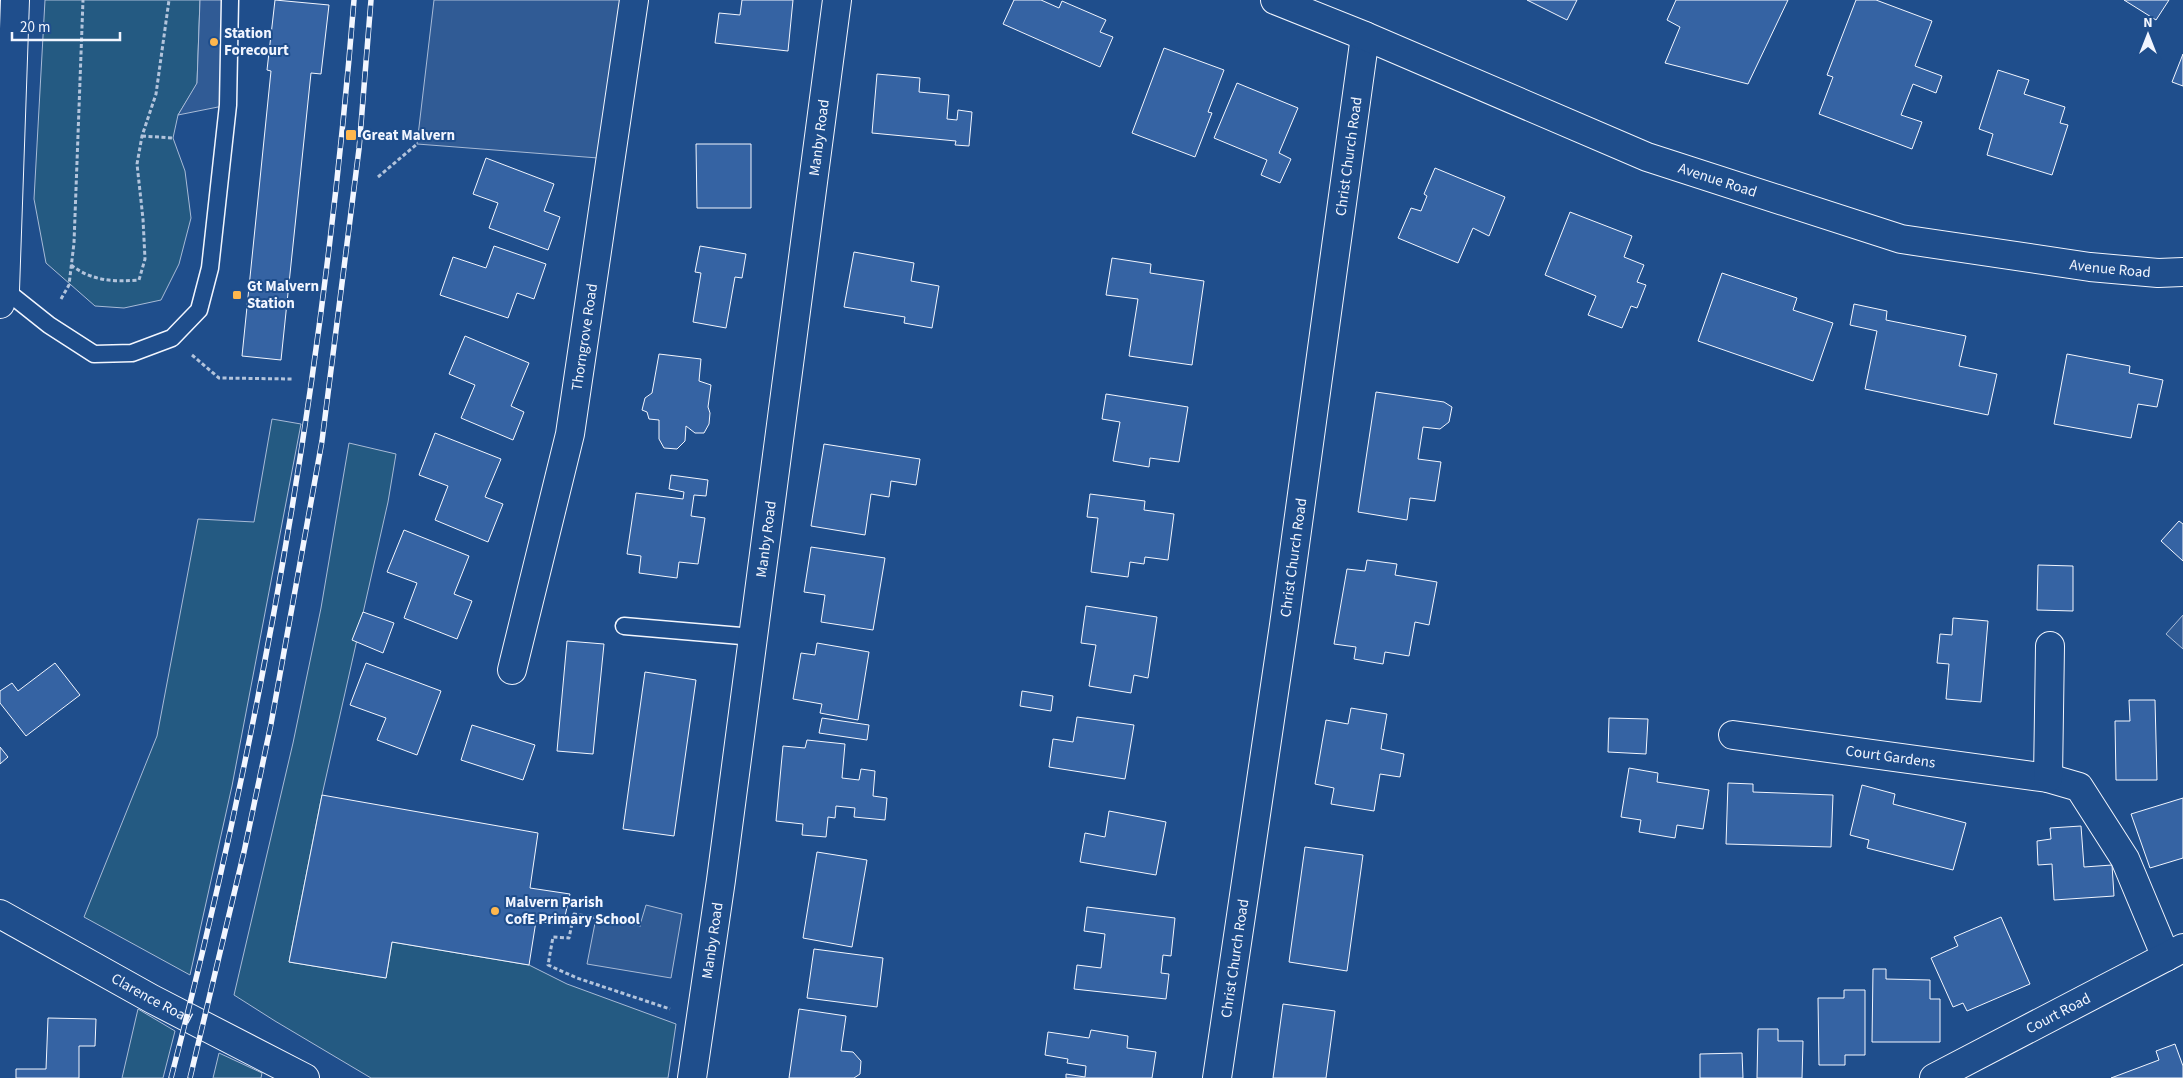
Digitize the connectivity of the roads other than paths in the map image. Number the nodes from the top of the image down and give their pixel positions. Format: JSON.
{"nodes":[{"id":1,"x":15,"y":0,"type":"edge"},
{"id":2,"x":230,"y":0,"type":"edge"},
{"id":3,"x":634,"y":0,"type":"edge"},
{"id":4,"x":837,"y":0,"type":"edge"},
{"id":5,"x":1275,"y":0,"type":"edge"},
{"id":6,"x":1365,"y":36,"type":"junction"},
{"id":7,"x":2183,"y":272,"type":"edge"},
{"id":8,"x":2,"y":297,"type":"edge"},
{"id":9,"x":624,"y":626,"type":"dead end"},
{"id":10,"x":753,"y":637,"type":"junction"},
{"id":11,"x":2050,"y":646,"type":"dead end"},
{"id":12,"x":512,"y":670,"type":"dead end"},
{"id":13,"x":1733,"y":735,"type":"dead end"},
{"id":14,"x":2048,"y":778,"type":"junction"},
{"id":15,"x":0,"y":914,"type":"edge"},
{"id":16,"x":2174,"y":953,"type":"edge"},
{"id":17,"x":305,"y":1078,"type":"edge"},
{"id":18,"x":692,"y":1078,"type":"edge"},
{"id":19,"x":1217,"y":1078,"type":"edge"},
{"id":20,"x":1934,"y":1078,"type":"edge"}],
"edges":[{"from":1,"to":8,"type":"street"},
{"from":2,"to":8,"type":"lane"},
{"from":3,"to":12,"type":"street","name":"Thorngrove Road"},
{"from":4,"to":10,"type":"street","name":"Manby Road"},
{"from":5,"to":6,"type":"street","name":"Avenue Road"},
{"from":6,"to":7,"type":"street","name":"Avenue Road"},
{"from":6,"to":19,"type":"street","name":"Christ Church Road"},
{"from":9,"to":10,"type":"lane"},
{"from":10,"to":18,"type":"street","name":"Manby Road"},
{"from":11,"to":14,"type":"street"},
{"from":13,"to":14,"type":"street","name":"Court Gardens"},
{"from":14,"to":16,"type":"street","name":"Court Gardens"},
{"from":15,"to":17,"type":"street","name":"Clarence Road"},
{"from":16,"to":20,"type":"street","name":"Court Road"}]}
